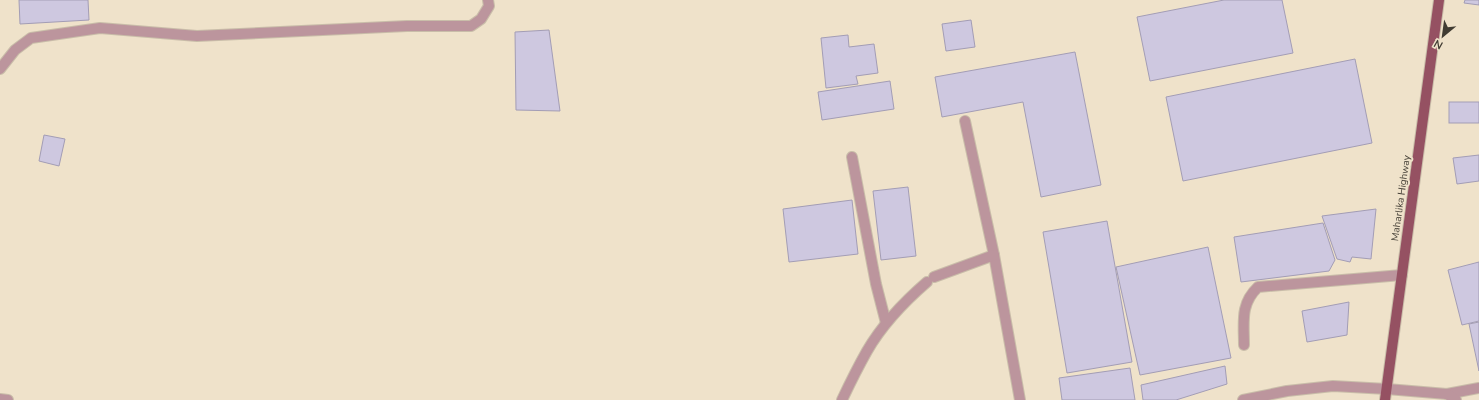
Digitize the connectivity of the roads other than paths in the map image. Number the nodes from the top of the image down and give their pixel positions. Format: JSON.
{"nodes":[{"id":1,"x":488,"y":0,"type":"edge"},
{"id":2,"x":1439,"y":0,"type":"edge"},
{"id":3,"x":0,"y":69,"type":"edge"},
{"id":4,"x":965,"y":121,"type":"dead end"},
{"id":5,"x":852,"y":157,"type":"dead end"},
{"id":6,"x":994,"y":255,"type":"junction"},
{"id":7,"x":1402,"y":275,"type":"junction"},
{"id":8,"x":886,"y":323,"type":"junction"},
{"id":9,"x":1244,"y":345,"type":"dead end"},
{"id":10,"x":1387,"y":388,"type":"junction"},
{"id":11,"x":1479,"y":388,"type":"edge"},
{"id":12,"x":1447,"y":394,"type":"junction"},
{"id":13,"x":0,"y":399,"type":"edge"},
{"id":14,"x":8,"y":400,"type":"edge"},
{"id":15,"x":842,"y":400,"type":"edge"},
{"id":16,"x":1020,"y":400,"type":"edge"},
{"id":17,"x":1243,"y":400,"type":"edge"},
{"id":18,"x":1385,"y":400,"type":"edge"},
{"id":19,"x":1456,"y":400,"type":"edge"}],
"edges":[{"from":1,"to":3,"type":"street"},
{"from":2,"to":7,"type":"main road","name":"Maharlika Highway"},
{"from":4,"to":6,"type":"street"},
{"from":5,"to":8,"type":"street"},
{"from":6,"to":8,"type":"street"},
{"from":6,"to":16,"type":"street"},
{"from":7,"to":9,"type":"street"},
{"from":7,"to":10,"type":"main road","name":"Maharlika Highway"},
{"from":8,"to":15,"type":"street"},
{"from":10,"to":12,"type":"street"},
{"from":10,"to":17,"type":"street"},
{"from":10,"to":18,"type":"main road","name":"Maharlika Highway"},
{"from":11,"to":12,"type":"street"},
{"from":12,"to":19,"type":"street"},
{"from":13,"to":14,"type":"street"}]}
